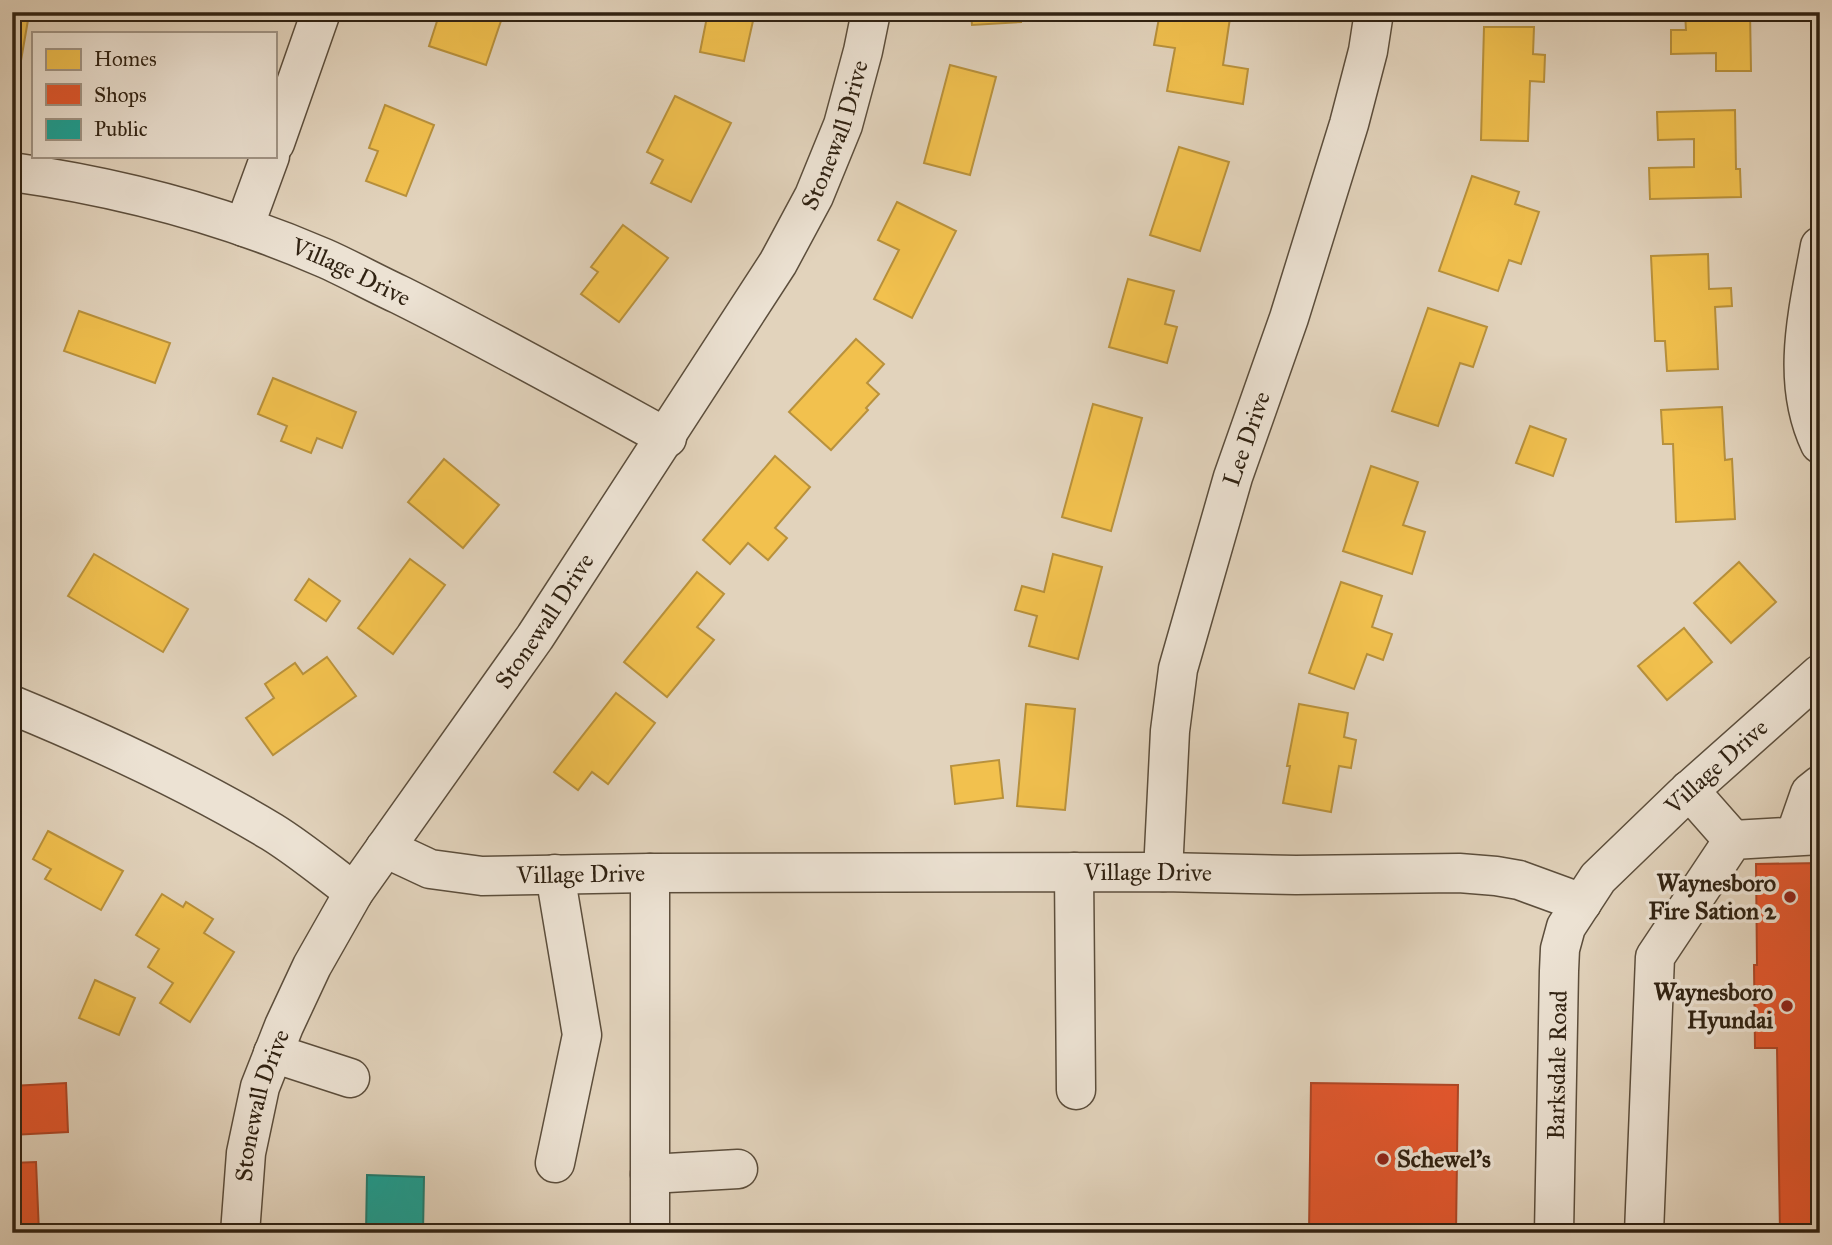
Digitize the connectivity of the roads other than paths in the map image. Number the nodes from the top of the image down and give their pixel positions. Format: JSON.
{"nodes":[{"id":1,"x":321,"y":12,"type":"edge"},
{"id":2,"x":871,"y":12,"type":"edge"},
{"id":3,"x":1374,"y":12,"type":"edge"},
{"id":4,"x":276,"y":140,"type":"edge"},
{"id":5,"x":269,"y":158,"type":"edge"},
{"id":6,"x":12,"y":172,"type":"edge"},
{"id":7,"x":244,"y":227,"type":"junction"},
{"id":8,"x":1820,"y":246,"type":"edge"},
{"id":9,"x":667,"y":438,"type":"junction"},
{"id":10,"x":1820,"y":444,"type":"edge"},
{"id":11,"x":1820,"y":674,"type":"edge"},
{"id":12,"x":12,"y":705,"type":"edge"},
{"id":13,"x":1820,"y":785,"type":"edge"},
{"id":14,"x":1689,"y":790,"type":"junction"},
{"id":15,"x":1807,"y":835,"type":"edge"},
{"id":16,"x":1733,"y":840,"type":"junction"},
{"id":17,"x":385,"y":848,"type":"junction"},
{"id":18,"x":1074,"y":872,"type":"junction"},
{"id":19,"x":1163,"y":872,"type":"junction"},
{"id":20,"x":650,"y":873,"type":"junction"},
{"id":21,"x":555,"y":874,"type":"junction"},
{"id":22,"x":354,"y":892,"type":"junction"},
{"id":23,"x":1582,"y":903,"type":"junction"},
{"id":24,"x":273,"y":1053,"type":"junction"},
{"id":25,"x":350,"y":1077,"type":"dead end"},
{"id":26,"x":1076,"y":1090,"type":"dead end"},
{"id":27,"x":555,"y":1163,"type":"dead end"},
{"id":28,"x":738,"y":1169,"type":"dead end"},
{"id":29,"x":650,"y":1174,"type":"junction"},
{"id":30,"x":240,"y":1233,"type":"edge"},
{"id":31,"x":650,"y":1233,"type":"edge"},
{"id":32,"x":1554,"y":1233,"type":"edge"},
{"id":33,"x":1644,"y":1233,"type":"edge"}],
"edges":[{"from":1,"to":4,"type":"street"},
{"from":2,"to":9,"type":"street","name":"Stonewall Drive"},
{"from":3,"to":19,"type":"street","name":"Lee Drive"},
{"from":5,"to":7,"type":"street"},
{"from":6,"to":7,"type":"street","name":"Village Drive"},
{"from":7,"to":9,"type":"street","name":"Village Drive"},
{"from":8,"to":10,"type":"street"},
{"from":9,"to":17,"type":"street","name":"Stonewall Drive"},
{"from":11,"to":14,"type":"street","name":"Village Drive"},
{"from":12,"to":22,"type":"street"},
{"from":13,"to":15,"type":"street"},
{"from":14,"to":16,"type":"street"},
{"from":14,"to":23,"type":"street","name":"Village Drive"},
{"from":15,"to":16,"type":"street"},
{"from":16,"to":33,"type":"street"},
{"from":17,"to":21,"type":"street","name":"Village Drive"},
{"from":17,"to":22,"type":"street","name":"Stonewall Drive"},
{"from":18,"to":19,"type":"street","name":"Village Drive"},
{"from":18,"to":20,"type":"street","name":"Village Drive"},
{"from":18,"to":26,"type":"street"},
{"from":19,"to":23,"type":"street","name":"Village Drive"},
{"from":20,"to":21,"type":"street","name":"Village Drive"},
{"from":20,"to":29,"type":"street"},
{"from":21,"to":27,"type":"street"},
{"from":22,"to":24,"type":"street","name":"Stonewall Drive"},
{"from":23,"to":32,"type":"street","name":"Barksdale Road"},
{"from":24,"to":25,"type":"street"},
{"from":24,"to":30,"type":"street","name":"Stonewall Drive"},
{"from":28,"to":29,"type":"street"},
{"from":29,"to":31,"type":"street"}]}
